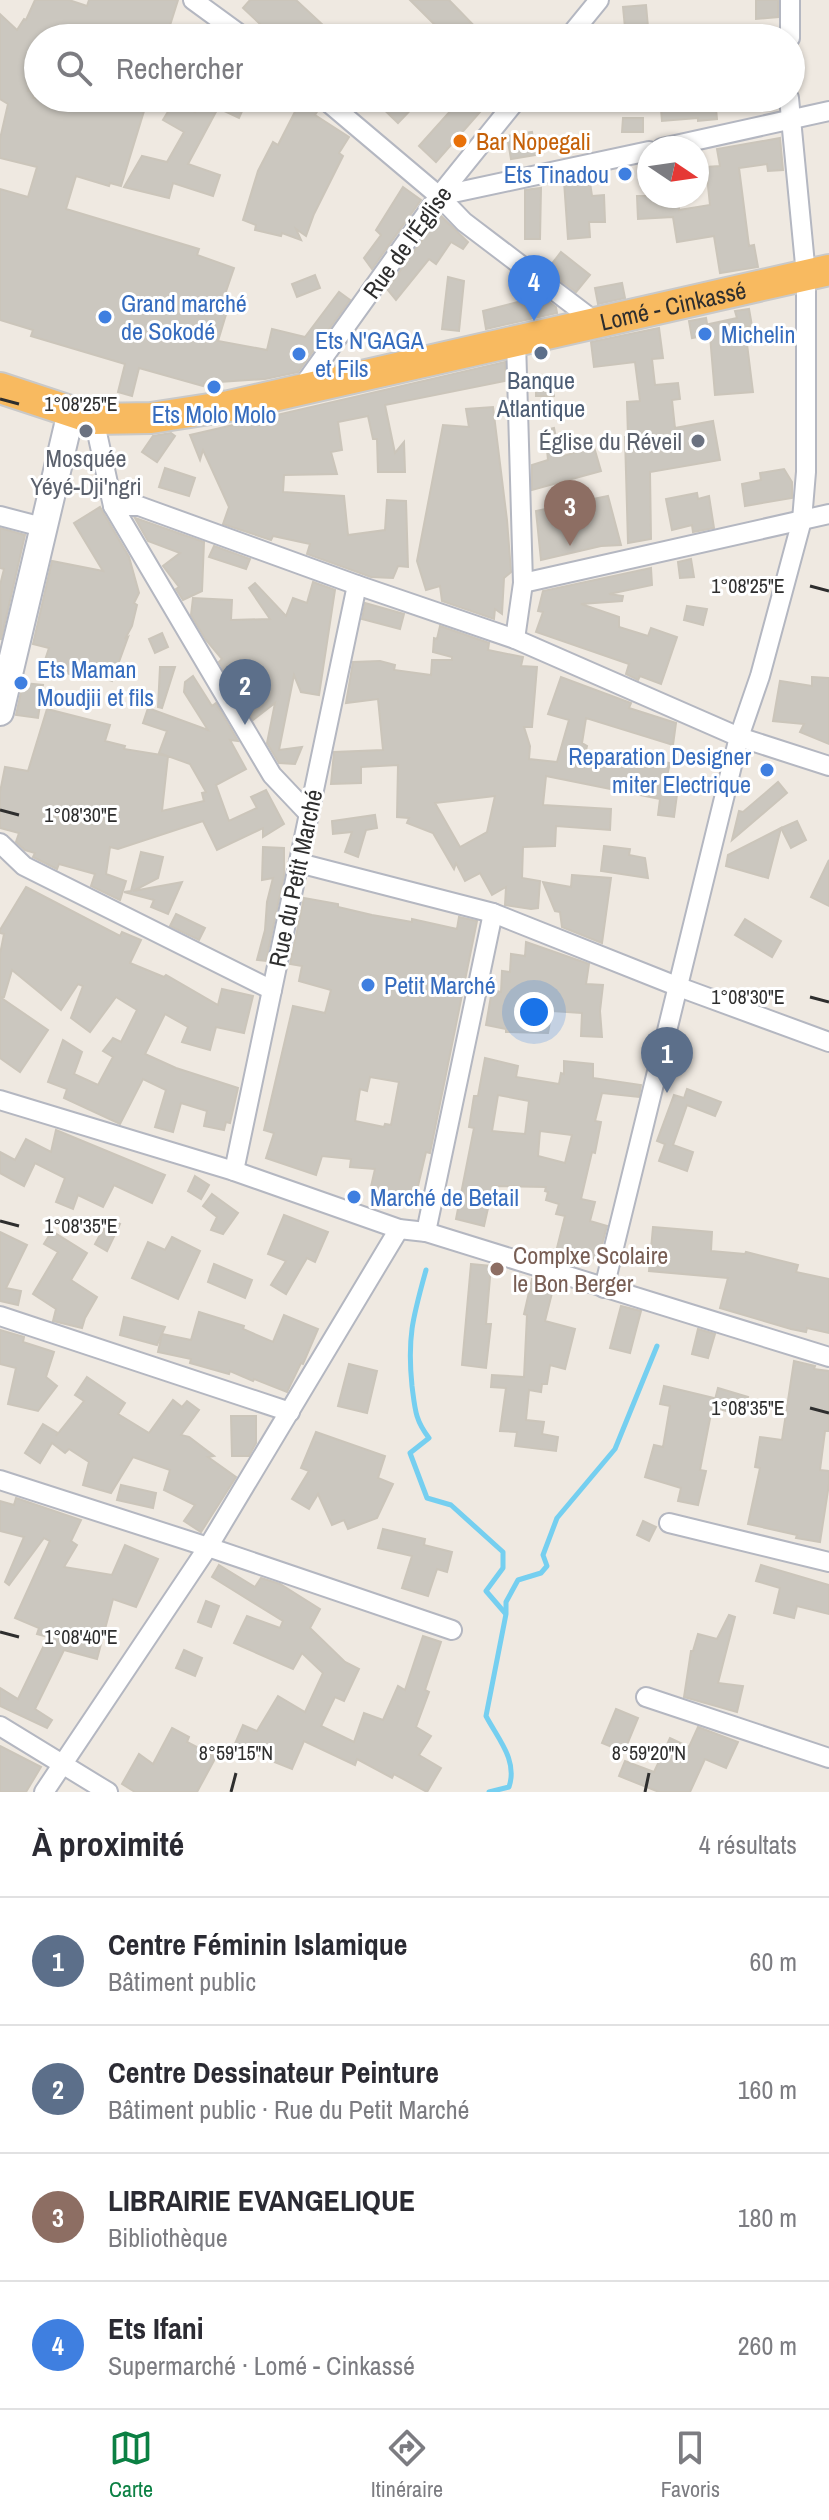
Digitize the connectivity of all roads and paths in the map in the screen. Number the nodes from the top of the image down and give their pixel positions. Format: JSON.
{"nodes":[{"id":1,"x":193,"y":0,"type":"edge"},
{"id":2,"x":599,"y":0,"type":"edge"},
{"id":3,"x":790,"y":0,"type":"edge"},
{"id":4,"x":226,"y":24,"type":"edge"},
{"id":5,"x":579,"y":24,"type":"edge"},
{"id":6,"x":790,"y":24,"type":"edge"},
{"id":7,"x":829,"y":111,"type":"edge"},
{"id":8,"x":340,"y":112,"type":"edge"},
{"id":9,"x":507,"y":112,"type":"edge"},
{"id":10,"x":790,"y":112,"type":"edge"},
{"id":11,"x":791,"y":120,"type":"junction"},
{"id":12,"x":709,"y":138,"type":"edge"},
{"id":13,"x":637,"y":154,"type":"edge"},
{"id":14,"x":439,"y":196,"type":"junction"},
{"id":15,"x":817,"y":273,"type":"edge"},
{"id":16,"x":597,"y":323,"type":"junction"},
{"id":17,"x":516,"y":341,"type":"junction"},
{"id":18,"x":0,"y":388,"type":"edge"},
{"id":19,"x":300,"y":390,"type":"junction"},
{"id":20,"x":83,"y":415,"type":"junction"},
{"id":21,"x":113,"y":506,"type":"junction"},
{"id":22,"x":829,"y":514,"type":"edge"},
{"id":23,"x":0,"y":516,"type":"edge"},
{"id":24,"x":802,"y":520,"type":"junction"},
{"id":25,"x":46,"y":528,"type":"junction"},
{"id":26,"x":523,"y":583,"type":"junction"},
{"id":27,"x":357,"y":585,"type":"junction"},
{"id":28,"x":515,"y":639,"type":"junction"},
{"id":29,"x":0,"y":712,"type":"edge"},
{"id":30,"x":739,"y":737,"type":"junction"},
{"id":31,"x":829,"y":766,"type":"edge"},
{"id":32,"x":308,"y":813,"type":"junction"},
{"id":33,"x":0,"y":843,"type":"edge"},
{"id":34,"x":299,"y":863,"type":"junction"},
{"id":35,"x":493,"y":913,"type":"junction"},
{"id":36,"x":679,"y":987,"type":"junction"},
{"id":37,"x":272,"y":990,"type":"junction"},
{"id":38,"x":829,"y":1042,"type":"edge"},
{"id":39,"x":0,"y":1100,"type":"edge"},
{"id":40,"x":234,"y":1171,"type":"junction"},
{"id":41,"x":399,"y":1229,"type":"junction"},
{"id":42,"x":426,"y":1232,"type":"junction"},
{"id":43,"x":604,"y":1288,"type":"junction"},
{"id":44,"x":0,"y":1316,"type":"edge"},
{"id":45,"x":829,"y":1357,"type":"edge"},
{"id":46,"x":290,"y":1412,"type":"junction"},
{"id":47,"x":0,"y":1480,"type":"edge"},
{"id":48,"x":669,"y":1523,"type":"dead end"},
{"id":49,"x":208,"y":1547,"type":"junction"},
{"id":50,"x":829,"y":1562,"type":"edge"},
{"id":51,"x":452,"y":1630,"type":"dead end"},
{"id":52,"x":646,"y":1697,"type":"dead end"},
{"id":53,"x":0,"y":1726,"type":"edge"},
{"id":54,"x":829,"y":1758,"type":"edge"},
{"id":55,"x":62,"y":1763,"type":"junction"},
{"id":56,"x":44,"y":1792,"type":"edge"},
{"id":57,"x":108,"y":1792,"type":"edge"}],
"edges":[{"from":1,"to":4,"type":"street"},
{"from":2,"to":5,"type":"street"},
{"from":3,"to":6,"type":"street"},
{"from":7,"to":11,"type":"street"},
{"from":8,"to":14,"type":"street"},
{"from":9,"to":14,"type":"street","name":"Rue de l'Église"},
{"from":10,"to":11,"type":"street"},
{"from":11,"to":12,"type":"street"},
{"from":11,"to":15,"type":"street"},
{"from":13,"to":14,"type":"street"},
{"from":14,"to":16,"type":"street"},
{"from":14,"to":19,"type":"street","name":"Rue de l'Église"},
{"from":15,"to":16,"type":"highway","name":"Lomé - Cinkassé"},
{"from":15,"to":24,"type":"street"},
{"from":16,"to":17,"type":"highway","name":"Lomé - Cinkassé"},
{"from":17,"to":19,"type":"highway","name":"Lomé - Cinkassé"},
{"from":17,"to":26,"type":"street"},
{"from":18,"to":20,"type":"highway","name":"Lomé - Cinkassé"},
{"from":19,"to":20,"type":"highway","name":"Lomé - Cinkassé"},
{"from":20,"to":21,"type":"street"},
{"from":20,"to":25,"type":"main road"},
{"from":21,"to":27,"type":"street"},
{"from":21,"to":32,"type":"street"},
{"from":22,"to":24,"type":"street"},
{"from":23,"to":25,"type":"street"},
{"from":24,"to":26,"type":"street"},
{"from":24,"to":30,"type":"street"},
{"from":25,"to":29,"type":"main road"},
{"from":26,"to":28,"type":"street"},
{"from":27,"to":28,"type":"street"},
{"from":27,"to":32,"type":"street","name":"Rue du Petit Marché"},
{"from":28,"to":30,"type":"street"},
{"from":30,"to":31,"type":"street"},
{"from":30,"to":36,"type":"street"},
{"from":32,"to":34,"type":"street","name":"Rue du Petit Marché"},
{"from":33,"to":37,"type":"street"},
{"from":34,"to":35,"type":"street"},
{"from":34,"to":37,"type":"street","name":"Rue du Petit Marché"},
{"from":35,"to":36,"type":"street"},
{"from":35,"to":42,"type":"street"},
{"from":36,"to":38,"type":"street"},
{"from":36,"to":43,"type":"street"},
{"from":37,"to":40,"type":"street","name":"Rue du Petit Marché"},
{"from":39,"to":40,"type":"street"},
{"from":40,"to":41,"type":"street"},
{"from":41,"to":42,"type":"street"},
{"from":41,"to":46,"type":"street"},
{"from":42,"to":43,"type":"street"},
{"from":43,"to":45,"type":"street"},
{"from":44,"to":46,"type":"street"},
{"from":46,"to":49,"type":"street"},
{"from":47,"to":49,"type":"street"},
{"from":48,"to":50,"type":"street"},
{"from":49,"to":51,"type":"street"},
{"from":49,"to":55,"type":"street"},
{"from":52,"to":54,"type":"street"},
{"from":53,"to":55,"type":"street"},
{"from":55,"to":56,"type":"street"},
{"from":55,"to":57,"type":"street"}]}
